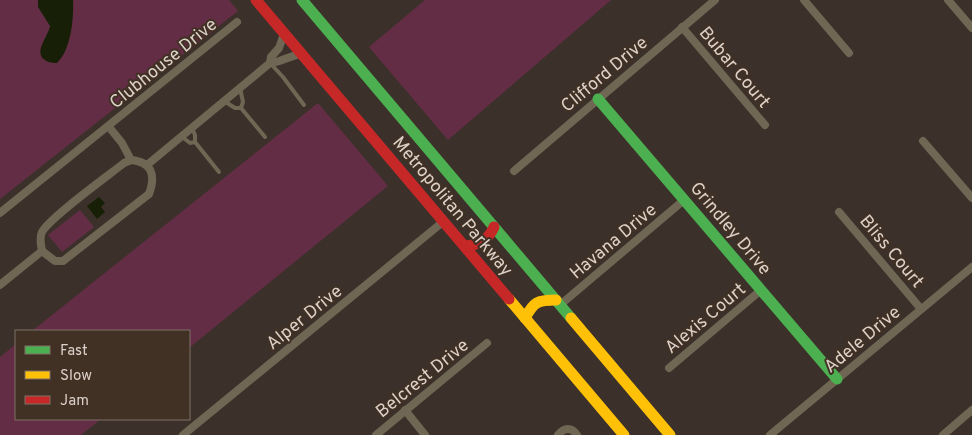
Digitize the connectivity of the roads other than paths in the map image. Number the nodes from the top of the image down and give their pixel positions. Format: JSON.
{"nodes":[{"id":1,"x":256,"y":0,"type":"edge"},
{"id":2,"x":302,"y":0,"type":"edge"},
{"id":3,"x":714,"y":0,"type":"edge"},
{"id":4,"x":804,"y":0,"type":"edge"},
{"id":5,"x":948,"y":0,"type":"edge"},
{"id":6,"x":237,"y":22,"type":"dead end"},
{"id":7,"x":682,"y":28,"type":"junction"},
{"id":8,"x":972,"y":28,"type":"edge"},
{"id":9,"x":284,"y":34,"type":"junction"},
{"id":10,"x":849,"y":53,"type":"dead end"},
{"id":11,"x":301,"y":54,"type":"junction"},
{"id":12,"x":270,"y":63,"type":"junction"},
{"id":13,"x":240,"y":88,"type":"junction"},
{"id":14,"x":598,"y":99,"type":"junction"},
{"id":15,"x":224,"y":101,"type":"junction"},
{"id":16,"x":304,"y":105,"type":"dead end"},
{"id":17,"x":241,"y":108,"type":"junction"},
{"id":18,"x":765,"y":125,"type":"dead end"},
{"id":19,"x":108,"y":127,"type":"junction"},
{"id":20,"x":192,"y":128,"type":"junction"},
{"id":21,"x":182,"y":136,"type":"junction"},
{"id":22,"x":266,"y":137,"type":"dead end"},
{"id":23,"x":923,"y":141,"type":"dead end"},
{"id":24,"x":194,"y":142,"type":"junction"},
{"id":25,"x":131,"y":160,"type":"junction"},
{"id":26,"x":147,"y":165,"type":"junction"},
{"id":27,"x":514,"y":171,"type":"dead end"},
{"id":28,"x":219,"y":172,"type":"dead end"},
{"id":29,"x":972,"y":198,"type":"edge"},
{"id":30,"x":684,"y":200,"type":"junction"},
{"id":31,"x":839,"y":212,"type":"dead end"},
{"id":32,"x":0,"y":213,"type":"edge"},
{"id":33,"x":444,"y":221,"type":"junction"},
{"id":34,"x":494,"y":227,"type":"junction"},
{"id":35,"x":464,"y":246,"type":"junction"},
{"id":36,"x":42,"y":251,"type":"junction"},
{"id":37,"x":972,"y":267,"type":"edge"},
{"id":38,"x":0,"y":285,"type":"edge"},
{"id":39,"x":760,"y":290,"type":"junction"},
{"id":40,"x":558,"y":303,"type":"junction"},
{"id":41,"x":922,"y":309,"type":"junction"},
{"id":42,"x":525,"y":318,"type":"junction"},
{"id":43,"x":487,"y":344,"type":"dead end"},
{"id":44,"x":669,"y":368,"type":"dead end"},
{"id":45,"x":837,"y":379,"type":"junction"},
{"id":46,"x":405,"y":410,"type":"junction"},
{"id":47,"x":972,"y":410,"type":"edge"},
{"id":48,"x":183,"y":435,"type":"edge"},
{"id":49,"x":376,"y":435,"type":"edge"},
{"id":50,"x":425,"y":435,"type":"edge"},
{"id":51,"x":558,"y":435,"type":"edge"},
{"id":52,"x":577,"y":435,"type":"edge"},
{"id":53,"x":624,"y":435,"type":"edge"},
{"id":54,"x":670,"y":435,"type":"edge"},
{"id":55,"x":770,"y":435,"type":"edge"},
{"id":56,"x":943,"y":435,"type":"edge"}],
"edges":[{"from":1,"to":9,"type":"main road","name":"Metropolitan Parkway"},
{"from":2,"to":34,"type":"main road","name":"Metropolitan Parkway"},
{"from":3,"to":7,"type":"street","name":"Clifford Drive"},
{"from":4,"to":10,"type":"street"},
{"from":5,"to":8,"type":"street"},
{"from":6,"to":19,"type":"street","name":"Clubhouse Drive"},
{"from":7,"to":14,"type":"street","name":"Clifford Drive"},
{"from":7,"to":18,"type":"street","name":"Bubar Court"},
{"from":9,"to":11,"type":"main road","name":"Metropolitan Parkway"},
{"from":9,"to":12,"type":"street"},
{"from":11,"to":12,"type":"street"},
{"from":11,"to":33,"type":"main road","name":"Metropolitan Parkway"},
{"from":12,"to":13,"type":"street"},
{"from":12,"to":16,"type":"lane"},
{"from":13,"to":15,"type":"street"},
{"from":13,"to":17,"type":"lane"},
{"from":14,"to":27,"type":"street","name":"Clifford Drive"},
{"from":14,"to":30,"type":"main road","name":"Grindley Drive"},
{"from":15,"to":17,"type":"lane"},
{"from":15,"to":20,"type":"street"},
{"from":17,"to":22,"type":"lane"},
{"from":19,"to":25,"type":"street"},
{"from":19,"to":32,"type":"street","name":"Clubhouse Drive"},
{"from":20,"to":21,"type":"street"},
{"from":20,"to":24,"type":"lane"},
{"from":21,"to":24,"type":"lane"},
{"from":21,"to":26,"type":"street"},
{"from":23,"to":29,"type":"street"},
{"from":24,"to":28,"type":"lane"},
{"from":25,"to":26,"type":"street"},
{"from":25,"to":36,"type":"street"},
{"from":26,"to":36,"type":"street"},
{"from":30,"to":39,"type":"main road","name":"Grindley Drive"},
{"from":30,"to":40,"type":"street","name":"Havana Drive"},
{"from":31,"to":41,"type":"street","name":"Bliss Court"},
{"from":33,"to":35,"type":"main road","name":"Metropolitan Parkway"},
{"from":33,"to":48,"type":"street","name":"Alper Drive"},
{"from":34,"to":35,"type":"main road"},
{"from":34,"to":40,"type":"main road","name":"Metropolitan Parkway"},
{"from":35,"to":42,"type":"main road","name":"Metropolitan Parkway"},
{"from":36,"to":38,"type":"street"},
{"from":37,"to":41,"type":"street","name":"Adele Drive"},
{"from":39,"to":44,"type":"street","name":"Alexis Court"},
{"from":39,"to":45,"type":"main road","name":"Grindley Drive"},
{"from":40,"to":42,"type":"main road"},
{"from":40,"to":54,"type":"main road","name":"Metropolitan Parkway"},
{"from":41,"to":45,"type":"street","name":"Adele Drive"},
{"from":42,"to":53,"type":"main road","name":"Metropolitan Parkway"},
{"from":43,"to":46,"type":"street","name":"Belcrest Drive"},
{"from":45,"to":55,"type":"street","name":"Adele Drive"},
{"from":46,"to":49,"type":"street","name":"Belcrest Drive"},
{"from":46,"to":50,"type":"street"},
{"from":47,"to":56,"type":"street"},
{"from":51,"to":52,"type":"street"}]}
